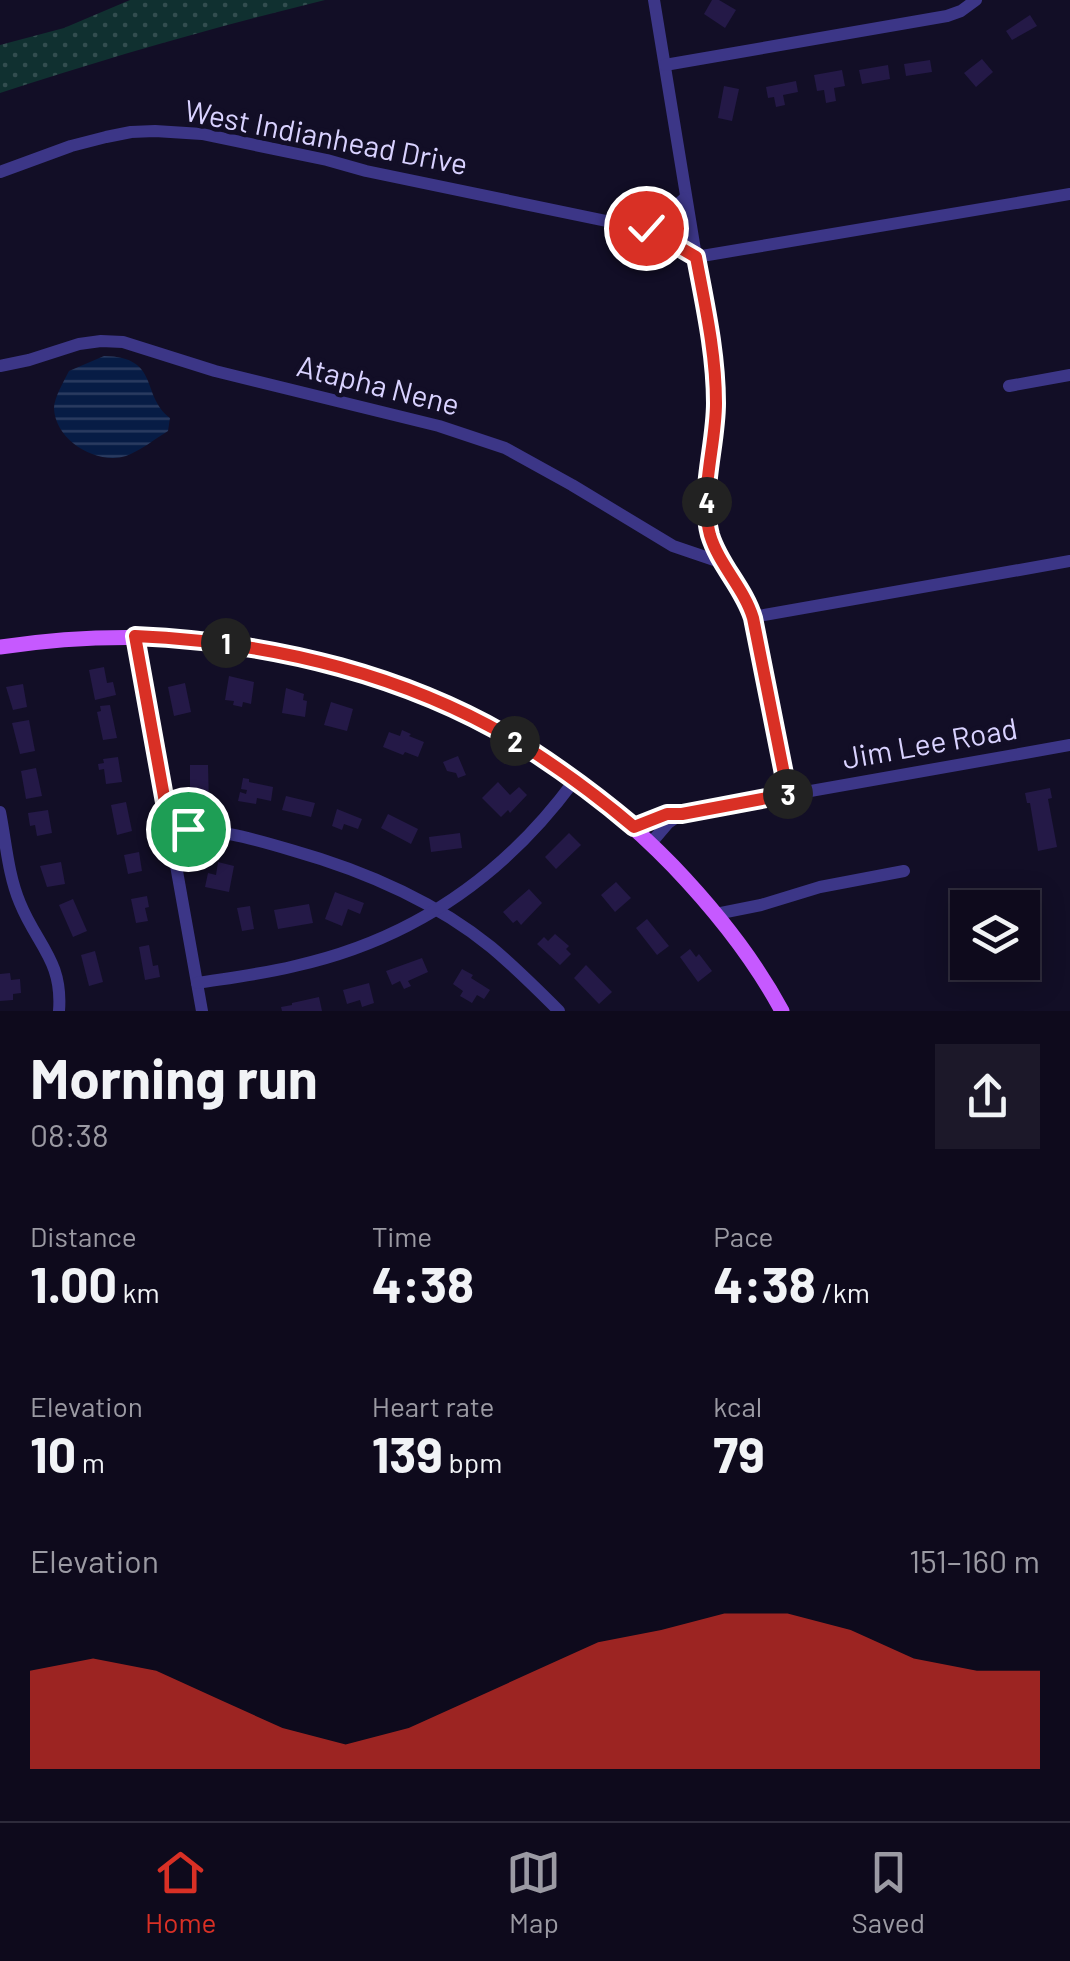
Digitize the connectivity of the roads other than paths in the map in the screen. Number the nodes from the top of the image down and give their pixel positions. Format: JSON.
{"nodes":[{"id":1,"x":654,"y":0,"type":"edge"},
{"id":2,"x":976,"y":0,"type":"edge"},
{"id":3,"x":665,"y":65,"type":"junction"},
{"id":4,"x":0,"y":172,"type":"edge"},
{"id":5,"x":1070,"y":194,"type":"edge"},
{"id":6,"x":684,"y":198,"type":"junction"},
{"id":7,"x":646,"y":228,"type":"junction"},
{"id":8,"x":696,"y":257,"type":"junction"},
{"id":9,"x":0,"y":366,"type":"edge"},
{"id":10,"x":1070,"y":375,"type":"edge"},
{"id":11,"x":1009,"y":386,"type":"dead end"},
{"id":12,"x":1070,"y":562,"type":"edge"},
{"id":13,"x":722,"y":563,"type":"junction"},
{"id":14,"x":753,"y":618,"type":"junction"},
{"id":15,"x":135,"y":636,"type":"junction"},
{"id":16,"x":0,"y":647,"type":"edge"},
{"id":17,"x":1070,"y":745,"type":"edge"},
{"id":18,"x":574,"y":780,"type":"junction"},
{"id":19,"x":788,"y":794,"type":"junction"},
{"id":20,"x":0,"y":812,"type":"edge"},
{"id":21,"x":682,"y":814,"type":"junction"},
{"id":22,"x":634,"y":827,"type":"junction"},
{"id":23,"x":170,"y":830,"type":"junction"},
{"id":24,"x":650,"y":843,"type":"junction"},
{"id":25,"x":904,"y":872,"type":"dead end"},
{"id":26,"x":438,"y":911,"type":"junction"},
{"id":27,"x":716,"y":914,"type":"junction"},
{"id":28,"x":197,"y":983,"type":"junction"},
{"id":29,"x":59,"y":1011,"type":"edge"},
{"id":30,"x":202,"y":1011,"type":"edge"},
{"id":31,"x":558,"y":1011,"type":"edge"},
{"id":32,"x":782,"y":1011,"type":"edge"}],
"edges":[{"from":1,"to":3,"type":"street"},
{"from":2,"to":3,"type":"street"},
{"from":3,"to":6,"type":"street"},
{"from":4,"to":7,"type":"street","name":"West Indianhead Drive"},
{"from":5,"to":8,"type":"street"},
{"from":6,"to":7,"type":"street"},
{"from":6,"to":8,"type":"street"},
{"from":7,"to":8,"type":"street","name":"West Indianhead Drive"},
{"from":8,"to":13,"type":"street"},
{"from":9,"to":13,"type":"street","name":"Atapha Nene"},
{"from":10,"to":11,"type":"street"},
{"from":12,"to":14,"type":"street"},
{"from":13,"to":14,"type":"street"},
{"from":14,"to":19,"type":"street"},
{"from":15,"to":16,"type":"main road"},
{"from":15,"to":18,"type":"main road"},
{"from":15,"to":23,"type":"street"},
{"from":17,"to":19,"type":"street","name":"Jim Lee Road"},
{"from":18,"to":22,"type":"main road"},
{"from":18,"to":26,"type":"street"},
{"from":19,"to":21,"type":"street","name":"Jim Lee Road"},
{"from":20,"to":29,"type":"street"},
{"from":21,"to":22,"type":"street","name":"Jim Lee Road"},
{"from":21,"to":24,"type":"street"},
{"from":22,"to":24,"type":"main road"},
{"from":23,"to":26,"type":"street"},
{"from":23,"to":28,"type":"street"},
{"from":24,"to":27,"type":"main road"},
{"from":25,"to":27,"type":"street"},
{"from":26,"to":28,"type":"street"},
{"from":26,"to":31,"type":"street"},
{"from":27,"to":32,"type":"main road"},
{"from":28,"to":30,"type":"street"}]}
